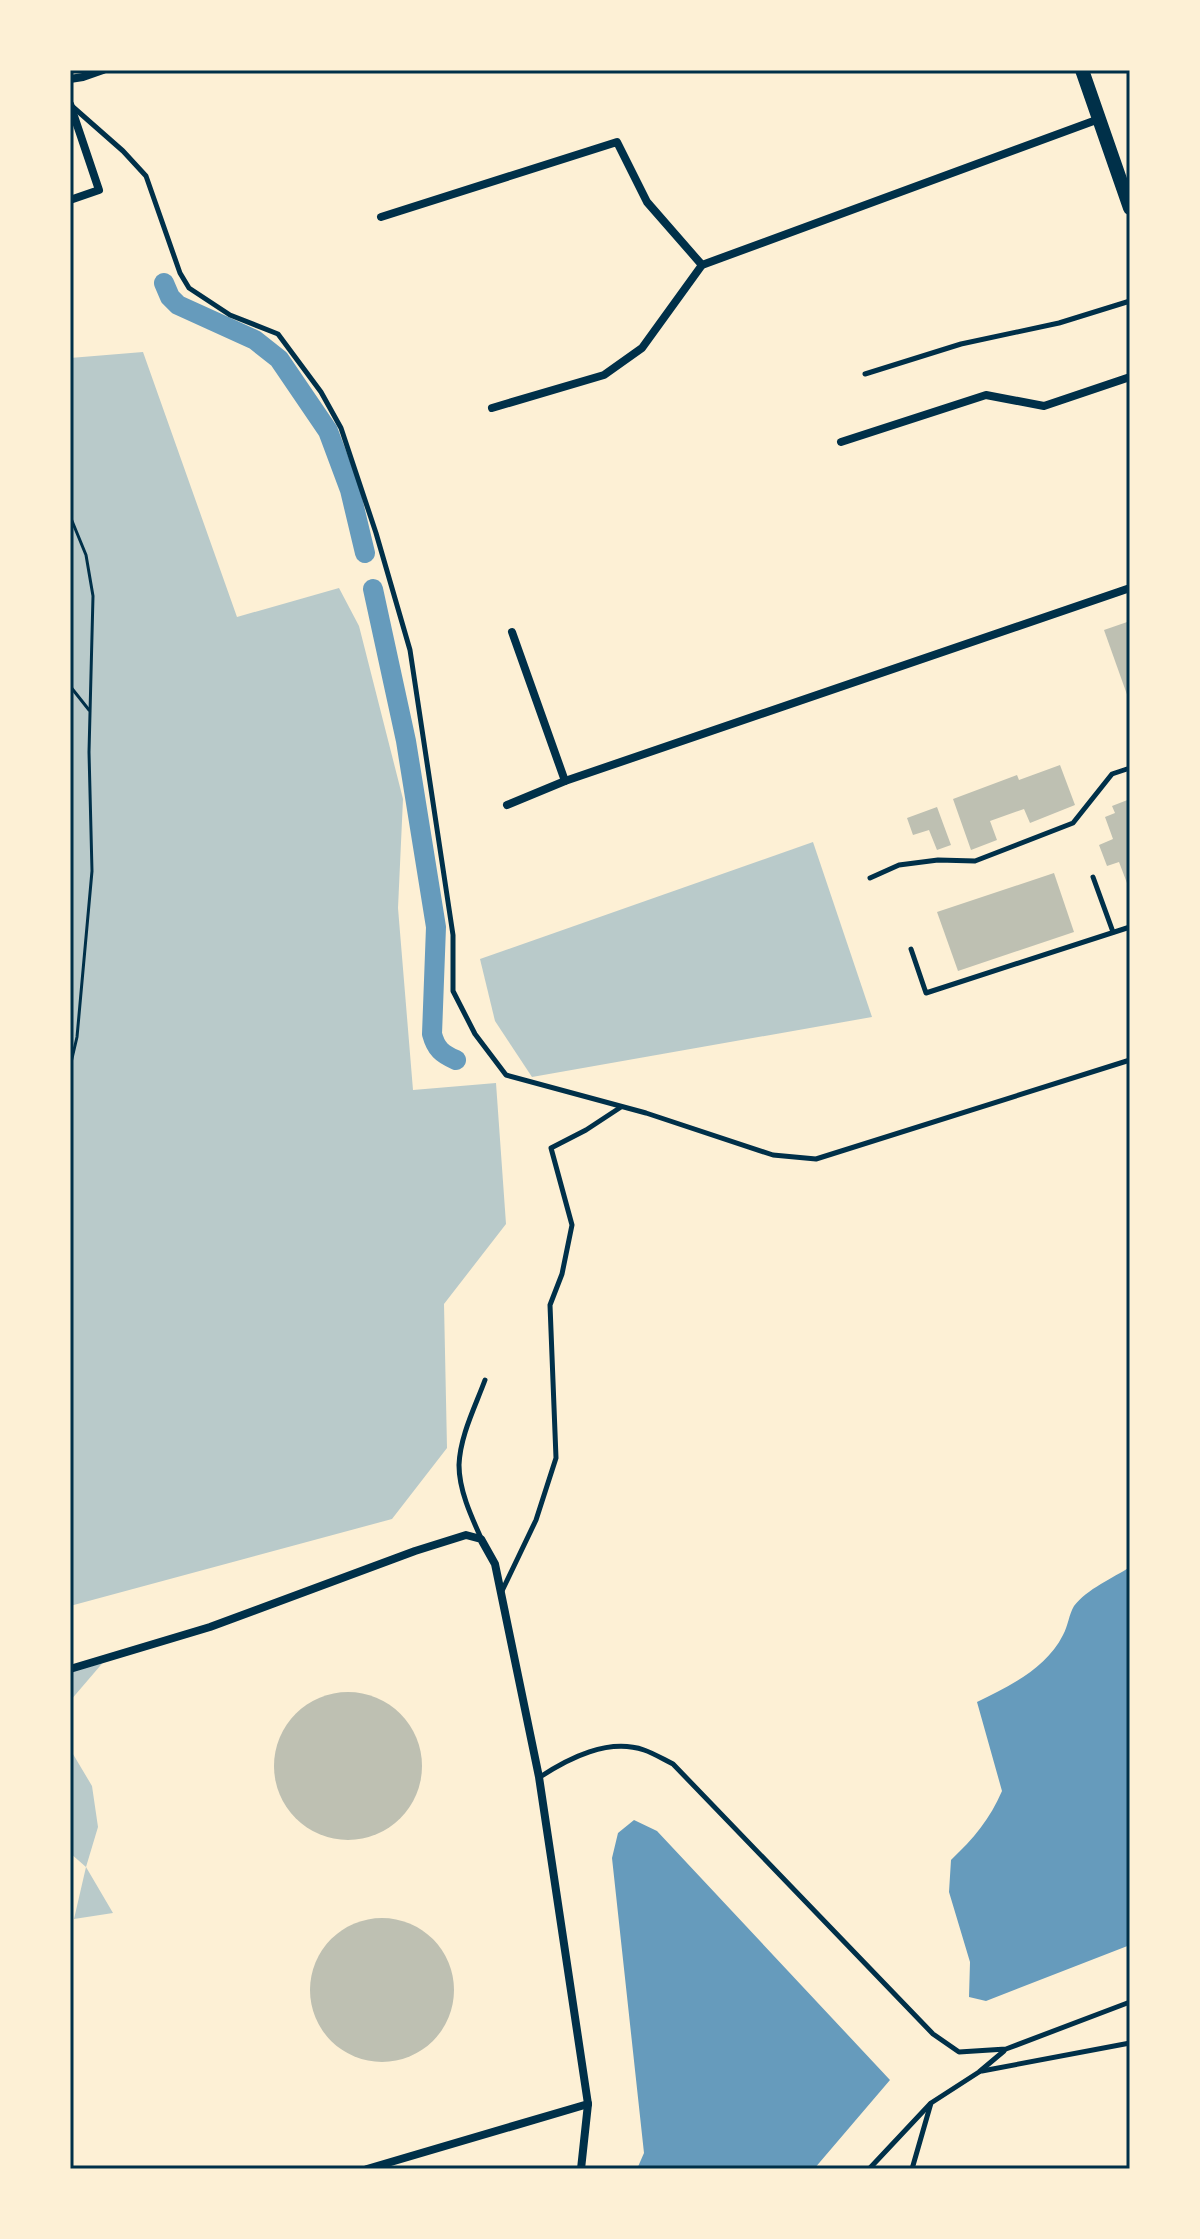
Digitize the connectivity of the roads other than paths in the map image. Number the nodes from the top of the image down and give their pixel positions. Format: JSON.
{"nodes":[{"id":1,"x":103,"y":70,"type":"edge"},
{"id":2,"x":1082,"y":70,"type":"edge"},
{"id":3,"x":70,"y":79,"type":"edge"},
{"id":4,"x":72,"y":105,"type":"edge"},
{"id":5,"x":1099,"y":119,"type":"junction"},
{"id":6,"x":70,"y":200,"type":"edge"},
{"id":7,"x":1129,"y":201,"type":"edge"},
{"id":8,"x":381,"y":217,"type":"dead end"},
{"id":9,"x":702,"y":265,"type":"junction"},
{"id":10,"x":1130,"y":301,"type":"edge"},
{"id":11,"x":865,"y":374,"type":"dead end"},
{"id":12,"x":1130,"y":377,"type":"edge"},
{"id":13,"x":492,"y":408,"type":"dead end"},
{"id":14,"x":841,"y":442,"type":"dead end"},
{"id":15,"x":1130,"y":588,"type":"edge"},
{"id":16,"x":512,"y":632,"type":"dead end"},
{"id":17,"x":1130,"y":768,"type":"edge"},
{"id":18,"x":565,"y":781,"type":"junction"},
{"id":19,"x":507,"y":805,"type":"dead end"},
{"id":20,"x":1093,"y":877,"type":"dead end"},
{"id":21,"x":870,"y":878,"type":"dead end"},
{"id":22,"x":1130,"y":927,"type":"edge"},
{"id":23,"x":1113,"y":932,"type":"junction"},
{"id":24,"x":911,"y":949,"type":"dead end"},
{"id":25,"x":1130,"y":1060,"type":"edge"},
{"id":26,"x":622,"y":1107,"type":"junction"},
{"id":27,"x":485,"y":1380,"type":"dead end"},
{"id":28,"x":481,"y":1539,"type":"junction"},
{"id":29,"x":501,"y":1594,"type":"junction"},
{"id":30,"x":70,"y":1669,"type":"edge"},
{"id":31,"x":539,"y":1777,"type":"junction"},
{"id":32,"x":1130,"y":2002,"type":"edge"},
{"id":33,"x":1130,"y":2043,"type":"edge"},
{"id":34,"x":1006,"y":2049,"type":"junction"},
{"id":35,"x":979,"y":2072,"type":"junction"},
{"id":36,"x":931,"y":2103,"type":"junction"},
{"id":37,"x":588,"y":2104,"type":"junction"},
{"id":38,"x":367,"y":2169,"type":"edge"},
{"id":39,"x":581,"y":2169,"type":"edge"},
{"id":40,"x":869,"y":2169,"type":"edge"},
{"id":41,"x":912,"y":2169,"type":"edge"}],
"edges":[{"from":1,"to":3,"type":"street"},
{"from":2,"to":5,"type":"main road"},
{"from":4,"to":6,"type":"street"},
{"from":4,"to":26,"type":"lane"},
{"from":5,"to":7,"type":"main road"},
{"from":5,"to":9,"type":"street"},
{"from":8,"to":9,"type":"street"},
{"from":9,"to":13,"type":"street"},
{"from":10,"to":11,"type":"lane"},
{"from":12,"to":14,"type":"street"},
{"from":15,"to":18,"type":"street"},
{"from":16,"to":18,"type":"street"},
{"from":17,"to":21,"type":"lane"},
{"from":18,"to":19,"type":"street"},
{"from":20,"to":23,"type":"lane"},
{"from":22,"to":23,"type":"lane"},
{"from":23,"to":24,"type":"lane"},
{"from":25,"to":26,"type":"lane"},
{"from":26,"to":29,"type":"lane"},
{"from":27,"to":28,"type":"lane"},
{"from":28,"to":29,"type":"street"},
{"from":28,"to":30,"type":"street"},
{"from":29,"to":31,"type":"street"},
{"from":31,"to":34,"type":"lane"},
{"from":31,"to":37,"type":"street"},
{"from":32,"to":34,"type":"lane"},
{"from":33,"to":35,"type":"lane"},
{"from":34,"to":35,"type":"lane"},
{"from":35,"to":36,"type":"lane"},
{"from":36,"to":40,"type":"lane"},
{"from":36,"to":41,"type":"lane"},
{"from":37,"to":38,"type":"street"},
{"from":37,"to":39,"type":"street"}]}
